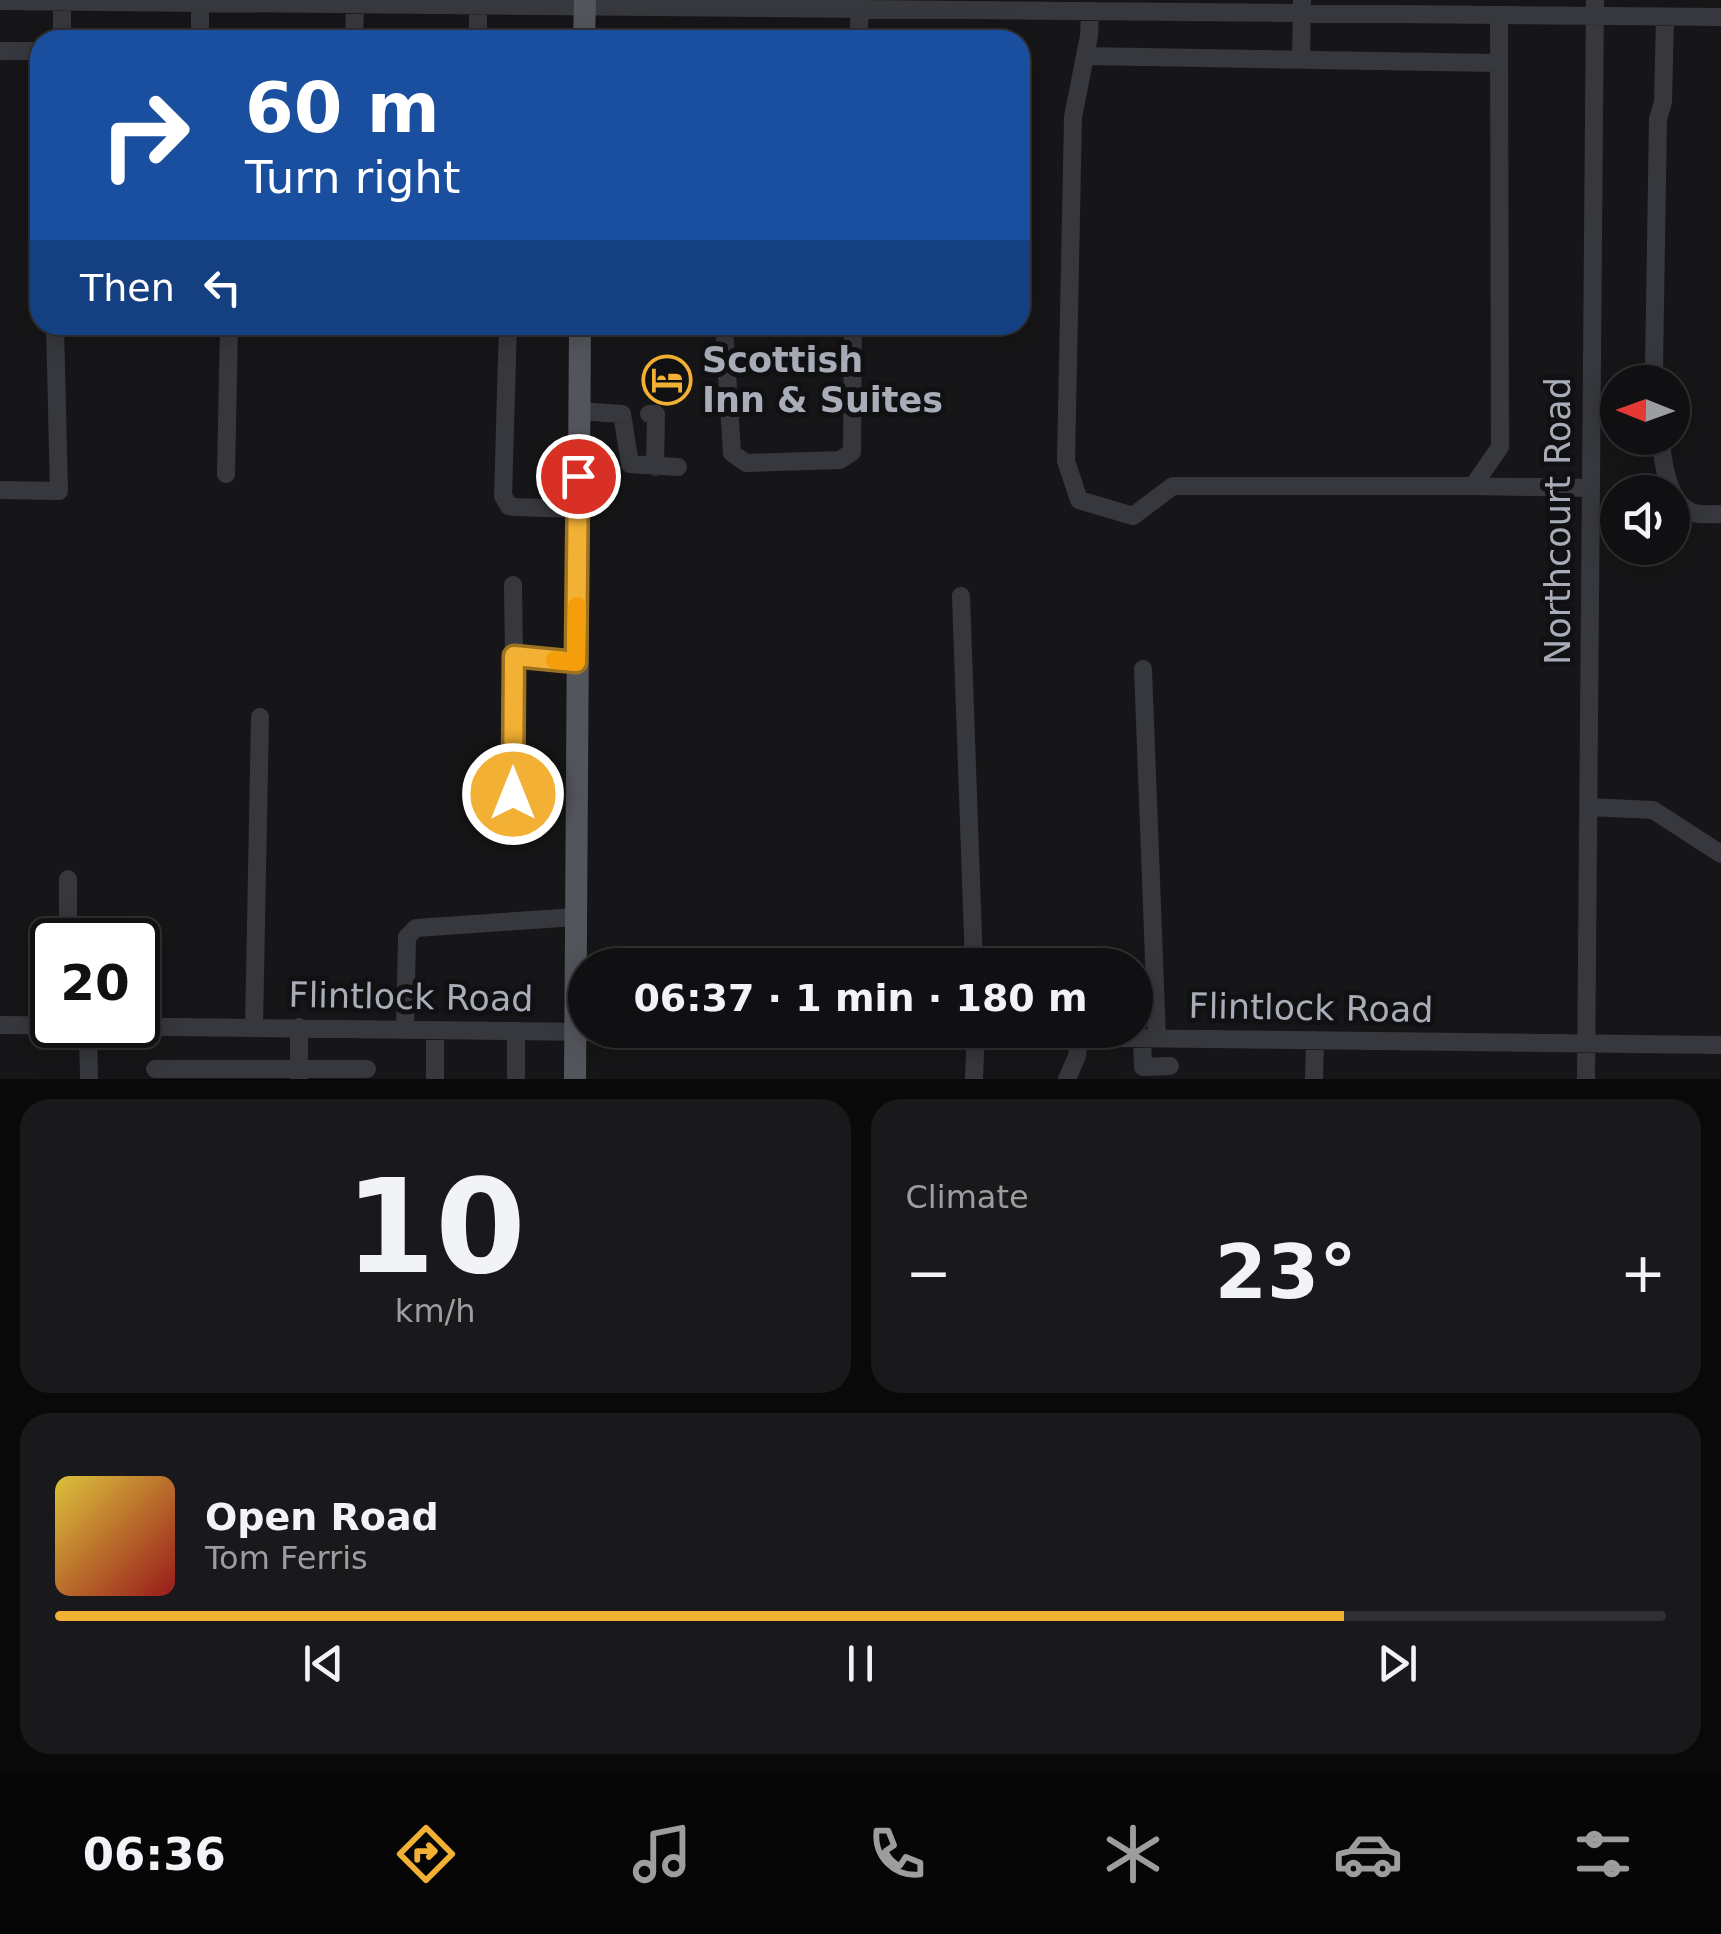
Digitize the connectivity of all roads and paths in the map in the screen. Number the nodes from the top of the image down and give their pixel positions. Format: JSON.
{"nodes":[{"id":1,"x":20,"y":0,"type":"edge"},
{"id":2,"x":0,"y":1,"type":"edge"},
{"id":3,"x":62,"y":2,"type":"edge"},
{"id":4,"x":200,"y":2,"type":"edge"},
{"id":5,"x":381,"y":2,"type":"edge"},
{"id":6,"x":585,"y":3,"type":"edge"},
{"id":7,"x":355,"y":4,"type":"junction"},
{"id":8,"x":478,"y":4,"type":"junction"},
{"id":9,"x":746,"y":4,"type":"edge"},
{"id":10,"x":899,"y":5,"type":"edge"},
{"id":11,"x":1150,"y":6,"type":"edge"},
{"id":12,"x":1302,"y":7,"type":"edge"},
{"id":13,"x":1595,"y":8,"type":"edge"},
{"id":14,"x":860,"y":10,"type":"junction"},
{"id":15,"x":1090,"y":12,"type":"junction"},
{"id":16,"x":1499,"y":16,"type":"junction"},
{"id":17,"x":1664,"y":17,"type":"junction"},
{"id":18,"x":1721,"y":17,"type":"edge"},
{"id":19,"x":62,"y":30,"type":"edge"},
{"id":20,"x":200,"y":30,"type":"edge"},
{"id":21,"x":354,"y":30,"type":"edge"},
{"id":22,"x":478,"y":30,"type":"edge"},
{"id":23,"x":584,"y":30,"type":"edge"},
{"id":24,"x":859,"y":30,"type":"edge"},
{"id":25,"x":30,"y":50,"type":"edge"},
{"id":26,"x":0,"y":51,"type":"edge"},
{"id":27,"x":1085,"y":56,"type":"junction"},
{"id":28,"x":1301,"y":60,"type":"junction"},
{"id":29,"x":1499,"y":63,"type":"junction"},
{"id":30,"x":55,"y":335,"type":"edge"},
{"id":31,"x":230,"y":335,"type":"edge"},
{"id":32,"x":508,"y":335,"type":"edge"},
{"id":33,"x":580,"y":335,"type":"edge"},
{"id":34,"x":725,"y":335,"type":"edge"},
{"id":35,"x":852,"y":335,"type":"edge"},
{"id":36,"x":1654,"y":365,"type":"edge"},
{"id":37,"x":579,"y":412,"type":"junction"},
{"id":38,"x":649,"y":414,"type":"dead end"},
{"id":39,"x":1662,"y":455,"type":"edge"},
{"id":40,"x":655,"y":467,"type":"junction"},
{"id":41,"x":678,"y":468,"type":"dead end"},
{"id":42,"x":226,"y":474,"type":"dead end"},
{"id":43,"x":1473,"y":486,"type":"junction"},
{"id":44,"x":1591,"y":488,"type":"junction"},
{"id":45,"x":0,"y":490,"type":"edge"},
{"id":46,"x":577,"y":509,"type":"junction"},
{"id":47,"x":1721,"y":514,"type":"edge"},
{"id":48,"x":513,"y":585,"type":"dead end"},
{"id":49,"x":962,"y":596,"type":"dead end"},
{"id":50,"x":514,"y":656,"type":"junction"},
{"id":51,"x":576,"y":662,"type":"junction"},
{"id":52,"x":1143,"y":669,"type":"dead end"},
{"id":53,"x":260,"y":717,"type":"dead end"},
{"id":54,"x":513,"y":794,"type":"dead end"},
{"id":55,"x":1588,"y":808,"type":"junction"},
{"id":56,"x":1721,"y":854,"type":"edge"},
{"id":57,"x":68,"y":879,"type":"dead end"},
{"id":58,"x":575,"y":917,"type":"junction"},
{"id":59,"x":68,"y":918,"type":"edge"},
{"id":60,"x":575,"y":948,"type":"edge"},
{"id":61,"x":973,"y":948,"type":"edge"},
{"id":62,"x":0,"y":1025,"type":"edge"},
{"id":63,"x":30,"y":1025,"type":"edge"},
{"id":64,"x":160,"y":1026,"type":"edge"},
{"id":65,"x":254,"y":1027,"type":"junction"},
{"id":66,"x":299,"y":1028,"type":"junction"},
{"id":67,"x":405,"y":1029,"type":"junction"},
{"id":68,"x":435,"y":1030,"type":"junction"},
{"id":69,"x":516,"y":1031,"type":"junction"},
{"id":70,"x":568,"y":1031,"type":"edge"},
{"id":71,"x":1153,"y":1038,"type":"edge"},
{"id":72,"x":1156,"y":1038,"type":"junction"},
{"id":73,"x":1315,"y":1040,"type":"junction"},
{"id":74,"x":1586,"y":1044,"type":"junction"},
{"id":75,"x":1721,"y":1045,"type":"edge"},
{"id":76,"x":88,"y":1048,"type":"edge"},
{"id":77,"x":575,"y":1048,"type":"edge"},
{"id":78,"x":975,"y":1048,"type":"edge"},
{"id":79,"x":1077,"y":1048,"type":"edge"},
{"id":80,"x":1078,"y":1048,"type":"edge"},
{"id":81,"x":156,"y":1069,"type":"dead end"},
{"id":82,"x":367,"y":1069,"type":"dead end"},
{"id":83,"x":1171,"y":1073,"type":"edge"},
{"id":84,"x":298,"y":1074,"type":"edge"},
{"id":85,"x":89,"y":1079,"type":"edge"},
{"id":86,"x":435,"y":1079,"type":"edge"},
{"id":87,"x":516,"y":1079,"type":"edge"},
{"id":88,"x":574,"y":1079,"type":"edge"},
{"id":89,"x":974,"y":1079,"type":"edge"},
{"id":90,"x":1067,"y":1079,"type":"edge"},
{"id":91,"x":1084,"y":1079,"type":"edge"},
{"id":92,"x":1314,"y":1079,"type":"edge"},
{"id":93,"x":1586,"y":1079,"type":"edge"}],
"edges":[{"from":1,"to":2,"type":"street"},
{"from":1,"to":3,"type":"street"},
{"from":3,"to":4,"type":"street"},
{"from":3,"to":19,"type":"street"},
{"from":4,"to":7,"type":"street"},
{"from":4,"to":20,"type":"street"},
{"from":5,"to":7,"type":"street"},
{"from":5,"to":8,"type":"street"},
{"from":6,"to":8,"type":"street"},
{"from":6,"to":9,"type":"street"},
{"from":6,"to":23,"type":"main road"},
{"from":7,"to":21,"type":"street"},
{"from":8,"to":22,"type":"street"},
{"from":9,"to":14,"type":"street"},
{"from":10,"to":14,"type":"street"},
{"from":10,"to":15,"type":"street"},
{"from":11,"to":12,"type":"street"},
{"from":11,"to":15,"type":"street"},
{"from":12,"to":16,"type":"street"},
{"from":12,"to":28,"type":"street"},
{"from":13,"to":16,"type":"street"},
{"from":13,"to":17,"type":"street"},
{"from":13,"to":44,"type":"street","name":"Northcourt Road"},
{"from":14,"to":24,"type":"street"},
{"from":15,"to":27,"type":"street"},
{"from":16,"to":29,"type":"street"},
{"from":17,"to":18,"type":"street"},
{"from":17,"to":36,"type":"street"},
{"from":25,"to":26,"type":"street"},
{"from":27,"to":28,"type":"street"},
{"from":27,"to":43,"type":"street"},
{"from":28,"to":29,"type":"street"},
{"from":29,"to":43,"type":"street"},
{"from":30,"to":45,"type":"street"},
{"from":31,"to":42,"type":"street"},
{"from":32,"to":46,"type":"street"},
{"from":33,"to":37,"type":"main road"},
{"from":34,"to":35,"type":"street"},
{"from":37,"to":40,"type":"street"},
{"from":37,"to":46,"type":"main road"},
{"from":38,"to":40,"type":"street"},
{"from":39,"to":47,"type":"street"},
{"from":40,"to":41,"type":"street"},
{"from":43,"to":44,"type":"street"},
{"from":44,"to":55,"type":"street","name":"Northcourt Road"},
{"from":46,"to":51,"type":"main road"},
{"from":48,"to":50,"type":"street"},
{"from":49,"to":61,"type":"street"},
{"from":50,"to":51,"type":"street"},
{"from":50,"to":54,"type":"street"},
{"from":51,"to":58,"type":"main road"},
{"from":52,"to":72,"type":"street"},
{"from":53,"to":65,"type":"street"},
{"from":55,"to":56,"type":"street"},
{"from":55,"to":74,"type":"street","name":"Northcourt Road"},
{"from":57,"to":59,"type":"street"},
{"from":58,"to":60,"type":"main road"},
{"from":58,"to":67,"type":"street"},
{"from":62,"to":63,"type":"street","name":"Flintlock Road"},
{"from":64,"to":65,"type":"street","name":"Flintlock Road"},
{"from":65,"to":66,"type":"street","name":"Flintlock Road"},
{"from":66,"to":67,"type":"street","name":"Flintlock Road"},
{"from":66,"to":84,"type":"street"},
{"from":67,"to":68,"type":"street","name":"Flintlock Road"},
{"from":68,"to":69,"type":"street","name":"Flintlock Road"},
{"from":68,"to":86,"type":"street"},
{"from":69,"to":70,"type":"street","name":"Flintlock Road"},
{"from":69,"to":87,"type":"street"},
{"from":71,"to":72,"type":"street","name":"Flintlock Road"},
{"from":72,"to":73,"type":"street","name":"Flintlock Road"},
{"from":72,"to":83,"type":"street"},
{"from":72,"to":83,"type":"street"},
{"from":73,"to":74,"type":"street","name":"Flintlock Road"},
{"from":73,"to":92,"type":"street"},
{"from":74,"to":75,"type":"street","name":"Flintlock Road"},
{"from":74,"to":93,"type":"street","name":"Northcourt Road"},
{"from":76,"to":85,"type":"street"},
{"from":77,"to":88,"type":"main road"},
{"from":78,"to":89,"type":"street"},
{"from":79,"to":90,"type":"street"},
{"from":80,"to":91,"type":"street"},
{"from":81,"to":84,"type":"street"},
{"from":82,"to":84,"type":"street"}]}
